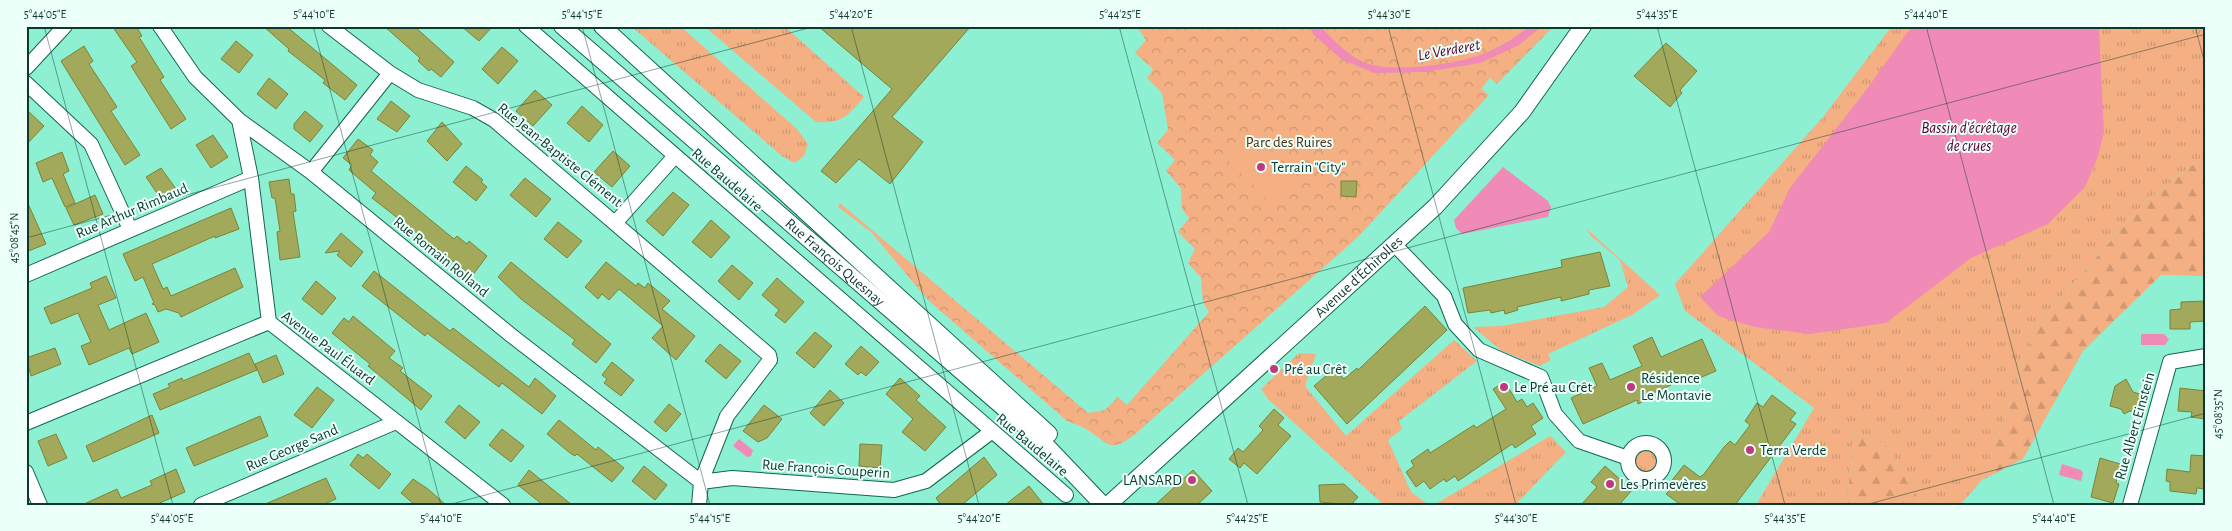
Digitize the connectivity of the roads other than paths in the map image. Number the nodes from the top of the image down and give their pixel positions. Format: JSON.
{"nodes":[{"id":1,"x":65,"y":26,"type":"edge"},
{"id":2,"x":160,"y":26,"type":"edge"},
{"id":3,"x":329,"y":26,"type":"edge"},
{"id":4,"x":526,"y":26,"type":"edge"},
{"id":5,"x":562,"y":26,"type":"edge"},
{"id":6,"x":602,"y":26,"type":"edge"},
{"id":7,"x":1583,"y":26,"type":"edge"},
{"id":8,"x":26,"y":68,"type":"edge"},
{"id":9,"x":390,"y":73,"type":"junction"},
{"id":10,"x":26,"y":83,"type":"edge"},
{"id":11,"x":240,"y":120,"type":"junction"},
{"id":12,"x":675,"y":156,"type":"junction"},
{"id":13,"x":311,"y":172,"type":"junction"},
{"id":14,"x":251,"y":178,"type":"junction"},
{"id":15,"x":616,"y":222,"type":"junction"},
{"id":16,"x":130,"y":229,"type":"junction"},
{"id":17,"x":1394,"y":244,"type":"junction"},
{"id":18,"x":26,"y":275,"type":"edge"},
{"id":19,"x":270,"y":322,"type":"junction"},
{"id":20,"x":2206,"y":356,"type":"edge"},
{"id":21,"x":396,"y":422,"type":"junction"},
{"id":22,"x":26,"y":423,"type":"edge"},
{"id":23,"x":991,"y":432,"type":"junction"},
{"id":24,"x":1628,"y":458,"type":"dead end"},
{"id":25,"x":26,"y":472,"type":"edge"},
{"id":26,"x":701,"y":482,"type":"junction"},
{"id":27,"x":1066,"y":495,"type":"dead end"},
{"id":28,"x":40,"y":505,"type":"edge"},
{"id":29,"x":201,"y":505,"type":"edge"},
{"id":30,"x":504,"y":505,"type":"edge"},
{"id":31,"x":700,"y":505,"type":"edge"},
{"id":32,"x":1103,"y":505,"type":"edge"},
{"id":33,"x":1108,"y":505,"type":"edge"},
{"id":34,"x":2130,"y":505,"type":"edge"}],
"edges":[{"from":1,"to":8,"type":"street"},
{"from":2,"to":11,"type":"street","name":"Rue Romain Rolland"},
{"from":3,"to":9,"type":"street","name":"Rue Jean-Baptiste Clément"},
{"from":4,"to":12,"type":"street","name":"Rue Baudelaire"},
{"from":5,"to":32,"type":"street","name":"Rue François Quesnay"},
{"from":6,"to":32,"type":"street","name":"Rue François Quesnay"},
{"from":7,"to":17,"type":"street","name":"Avenue d'Échirolles"},
{"from":9,"to":13,"type":"street"},
{"from":9,"to":15,"type":"street","name":"Rue Jean-Baptiste Clément"},
{"from":10,"to":16,"type":"street"},
{"from":11,"to":13,"type":"street","name":"Rue Romain Rolland"},
{"from":11,"to":14,"type":"street"},
{"from":12,"to":15,"type":"street","name":"Rue Jean-Baptiste Clément"},
{"from":12,"to":23,"type":"street","name":"Rue Baudelaire"},
{"from":13,"to":26,"type":"street","name":"Rue Romain Rolland"},
{"from":14,"to":16,"type":"street","name":"Rue Arthur Rimbaud"},
{"from":14,"to":19,"type":"street"},
{"from":15,"to":26,"type":"street","name":"Rue Jean-Baptiste Clément"},
{"from":16,"to":18,"type":"street","name":"Rue Arthur Rimbaud"},
{"from":17,"to":24,"type":"street"},
{"from":17,"to":33,"type":"street","name":"Avenue d'Échirolles"},
{"from":19,"to":21,"type":"street","name":"Avenue Paul Éluard"},
{"from":19,"to":22,"type":"street","name":"Avenue Paul Éluard"},
{"from":20,"to":34,"type":"street","name":"Rue Albert Einstein"},
{"from":21,"to":29,"type":"street","name":"Rue George Sand"},
{"from":21,"to":30,"type":"street","name":"Avenue Paul Éluard"},
{"from":23,"to":26,"type":"street","name":"Rue François Couperin"},
{"from":23,"to":27,"type":"street","name":"Rue Baudelaire"},
{"from":25,"to":28,"type":"street"},
{"from":26,"to":31,"type":"street"}]}
